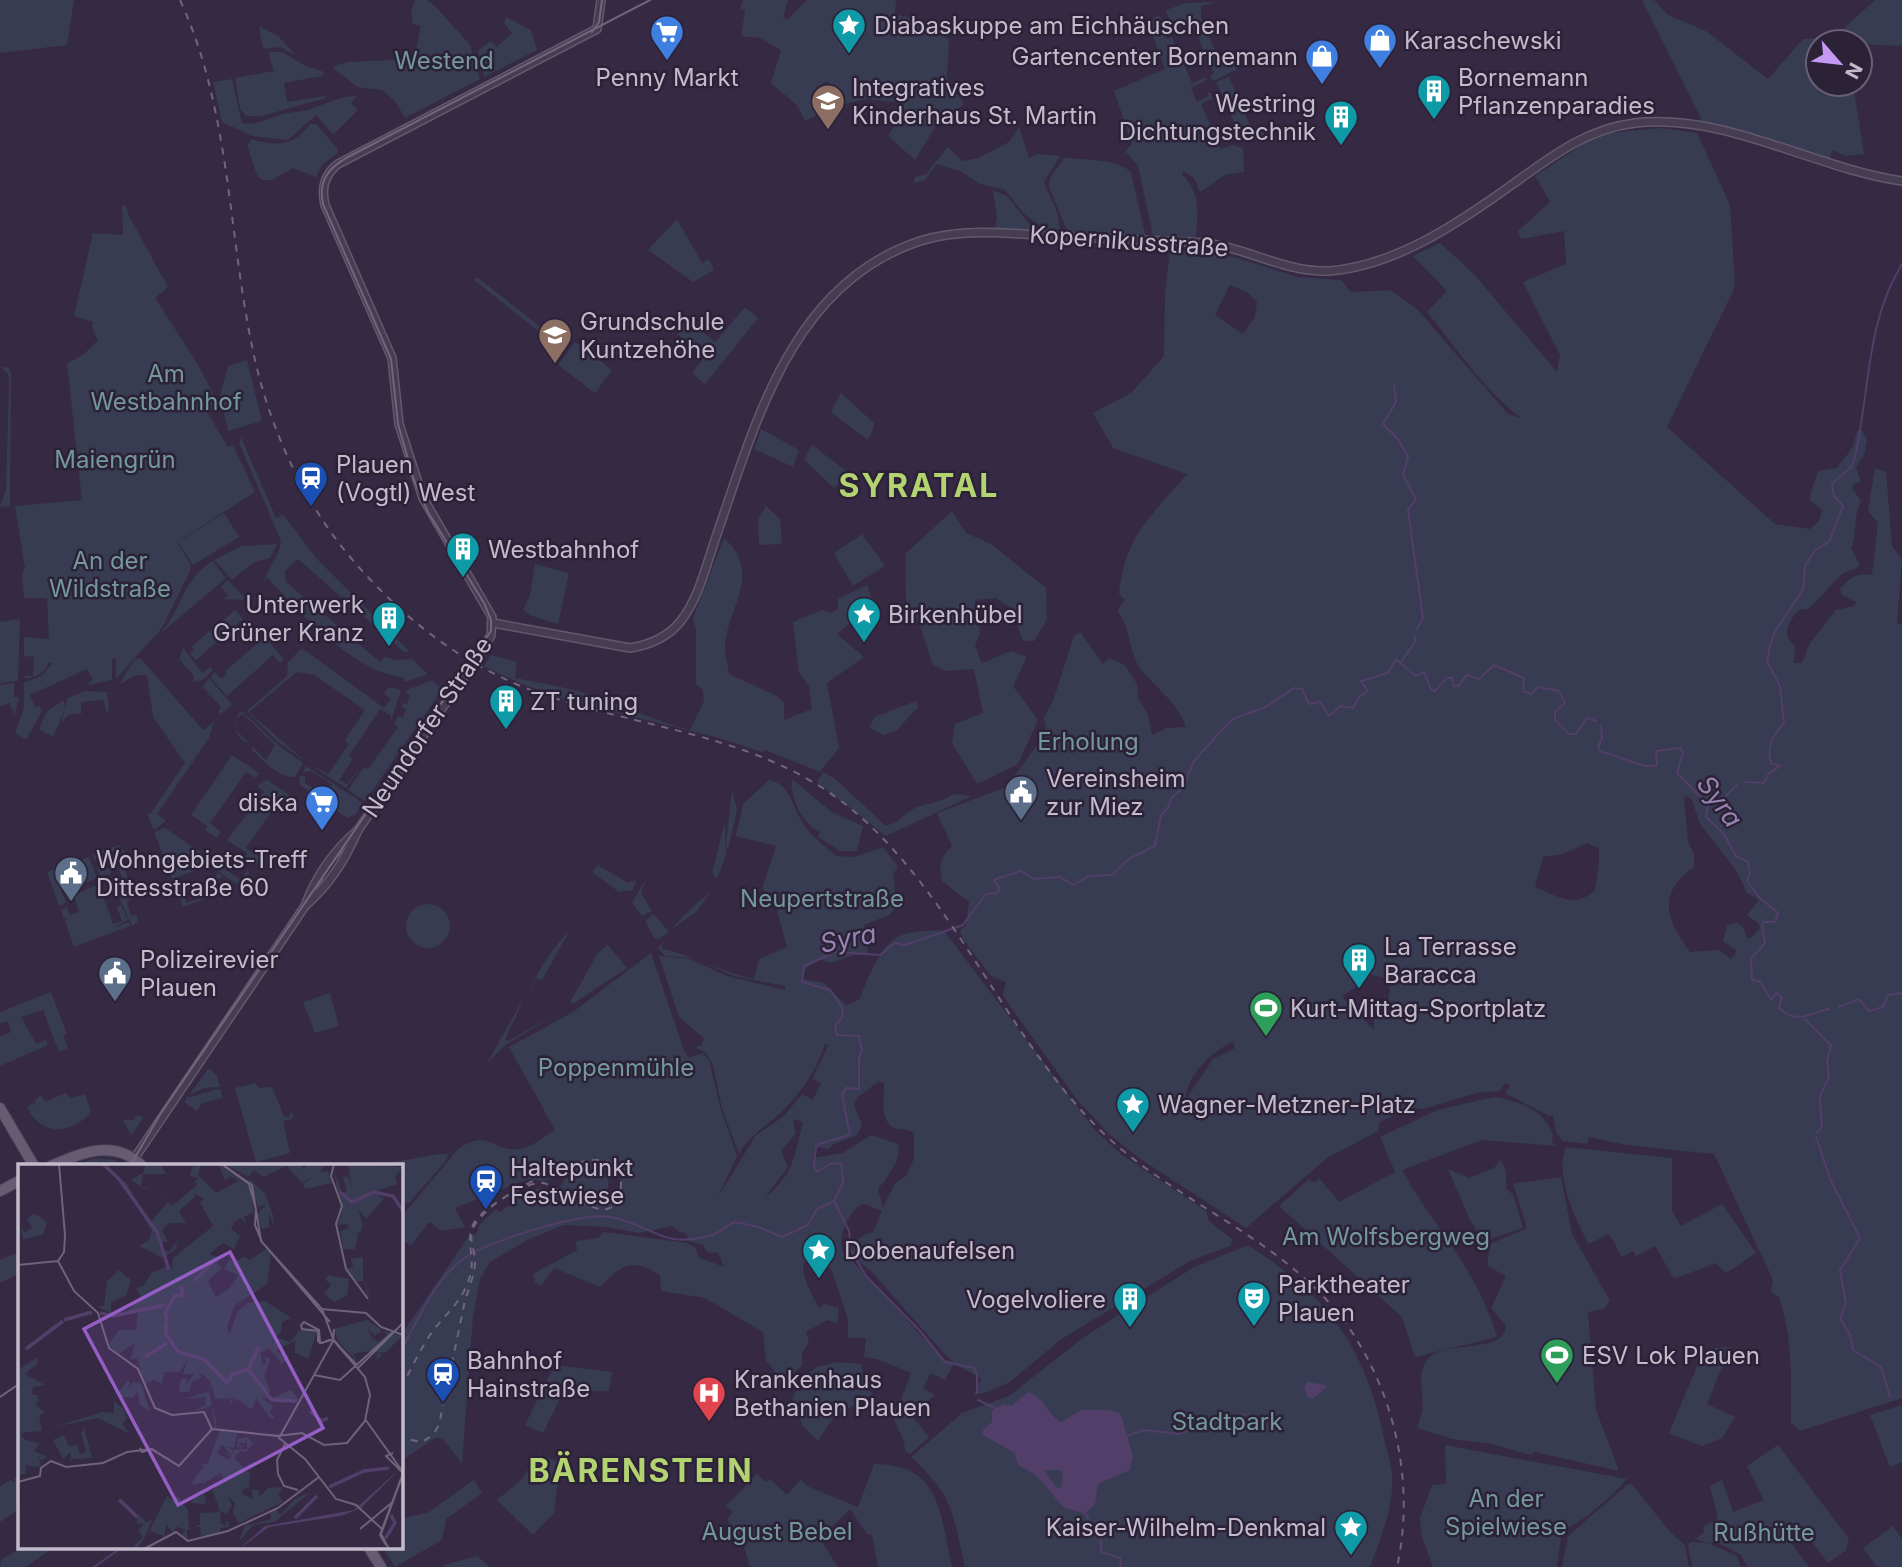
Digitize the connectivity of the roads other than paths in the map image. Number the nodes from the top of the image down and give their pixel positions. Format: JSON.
{"nodes":[{"id":1,"x":601,"y":0,"type":"edge"},
{"id":2,"x":1902,"y":181,"type":"edge"},
{"id":3,"x":493,"y":623,"type":"junction"},
{"id":4,"x":358,"y":830,"type":"junction"},
{"id":5,"x":305,"y":906,"type":"junction"},
{"id":6,"x":0,"y":1108,"type":"edge"},
{"id":7,"x":138,"y":1163,"type":"edge"},
{"id":8,"x":33,"y":1164,"type":"edge"},
{"id":9,"x":57,"y":1164,"type":"edge"},
{"id":10,"x":18,"y":1182,"type":"edge"},
{"id":11,"x":0,"y":1191,"type":"edge"},
{"id":12,"x":371,"y":1551,"type":"edge"},
{"id":13,"x":381,"y":1567,"type":"edge"}],
"edges":[{"from":1,"to":3,"type":"street"},
{"from":2,"to":3,"type":"street","name":"Kopernikusstraße"},
{"from":3,"to":4,"type":"street","name":"Neundorfer Straße","bridge":true},
{"from":4,"to":5,"type":"street","name":"Neundorfer Straße"},
{"from":4,"to":5,"type":"street","name":"Neundorfer Straße"},
{"from":5,"to":7,"type":"street","name":"Neundorfer Straße"},
{"from":6,"to":8,"type":"main road"},
{"from":7,"to":9,"type":"main road"},
{"from":10,"to":11,"type":"main road"},
{"from":12,"to":13,"type":"main road"}]}
